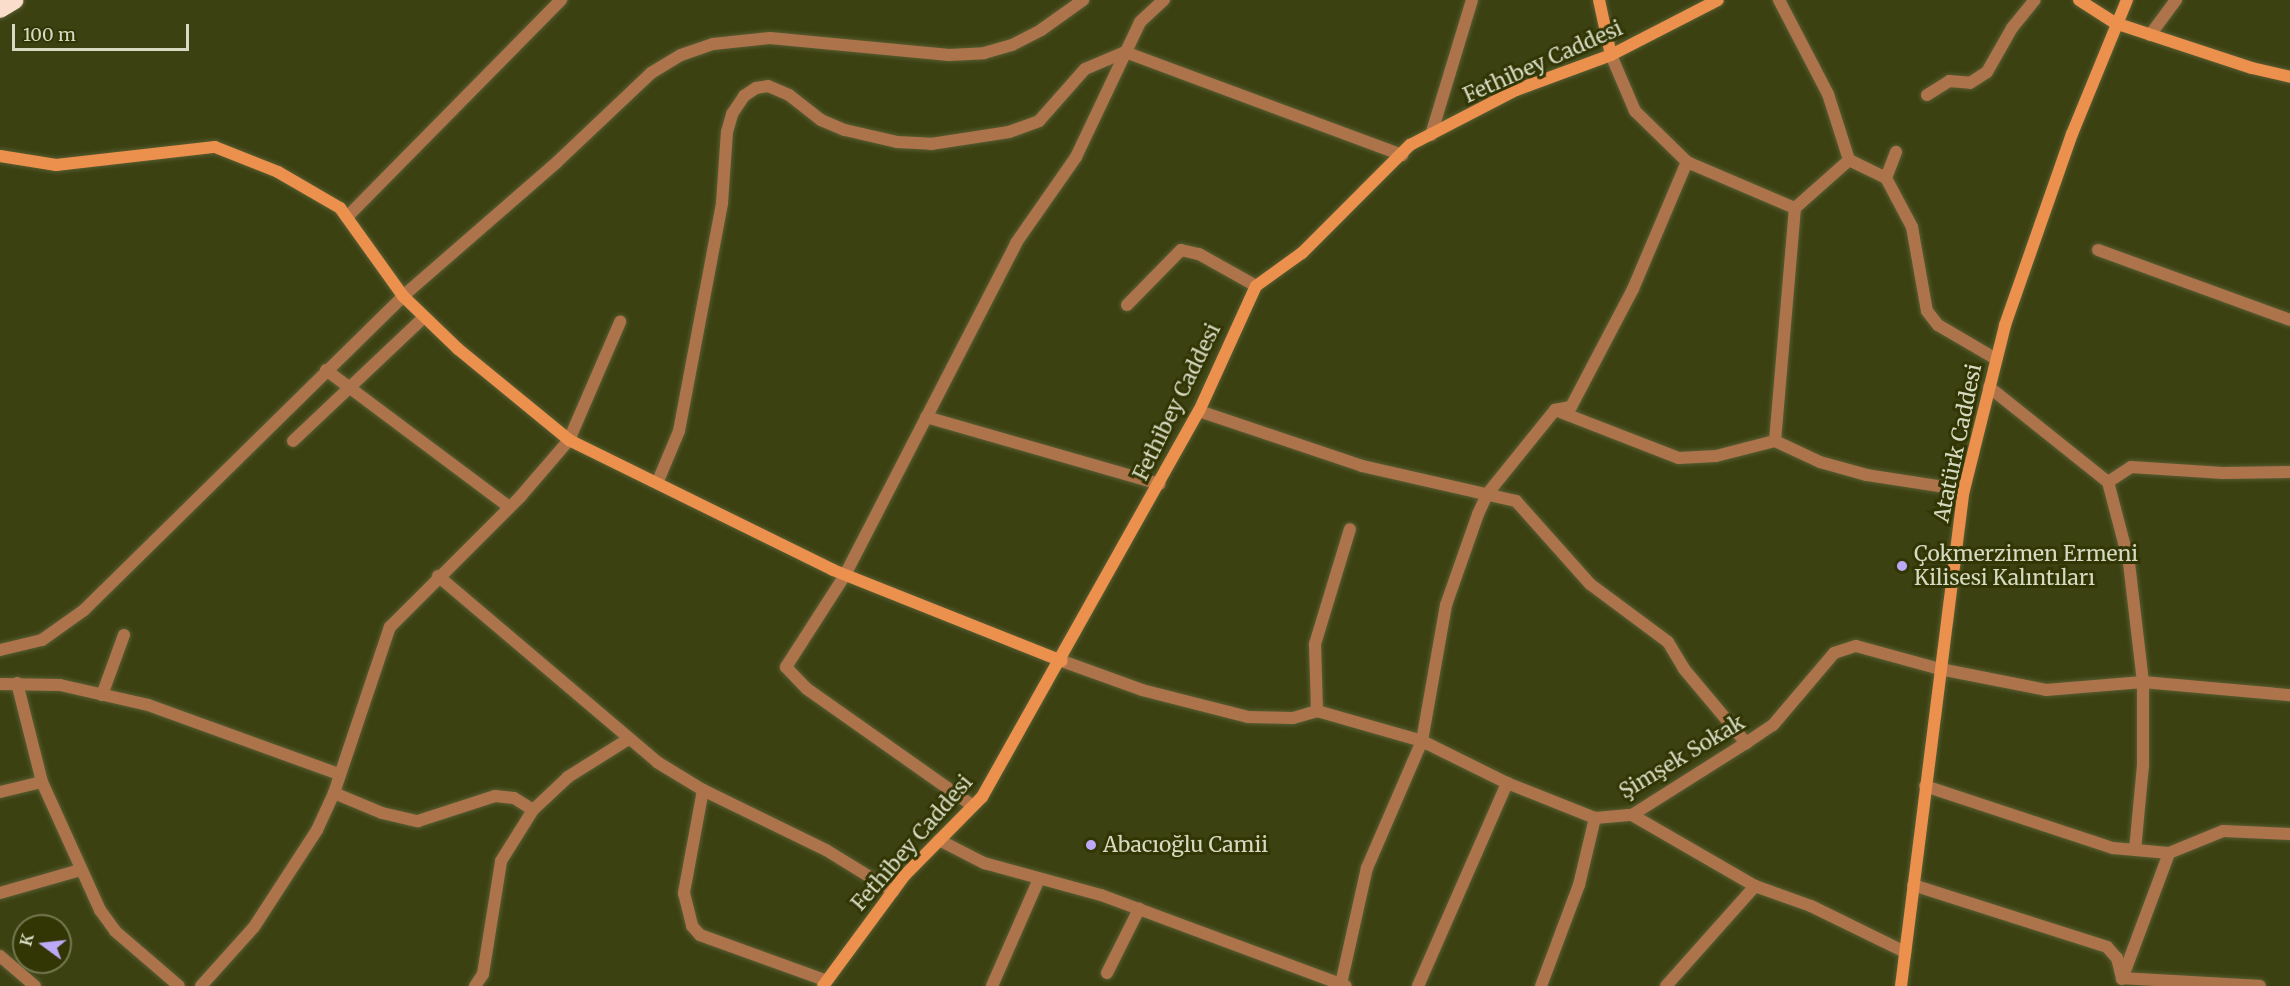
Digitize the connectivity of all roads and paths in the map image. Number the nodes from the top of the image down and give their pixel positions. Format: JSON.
{"nodes":[{"id":1,"x":15,"y":0,"type":"edge"},
{"id":2,"x":561,"y":0,"type":"edge"},
{"id":3,"x":1083,"y":0,"type":"edge"},
{"id":4,"x":1164,"y":0,"type":"edge"},
{"id":5,"x":1472,"y":0,"type":"edge"},
{"id":6,"x":1599,"y":0,"type":"edge"},
{"id":7,"x":1718,"y":0,"type":"edge"},
{"id":8,"x":1779,"y":0,"type":"edge"},
{"id":9,"x":2035,"y":0,"type":"edge"},
{"id":10,"x":2079,"y":0,"type":"edge"},
{"id":11,"x":2127,"y":0,"type":"edge"},
{"id":12,"x":2176,"y":0,"type":"edge"},
{"id":13,"x":0,"y":9,"type":"edge"},
{"id":14,"x":2115,"y":23,"type":"junction"},
{"id":15,"x":2150,"y":34,"type":"junction"},
{"id":16,"x":1125,"y":52,"type":"junction"},
{"id":17,"x":1611,"y":55,"type":"junction"},
{"id":18,"x":2290,"y":77,"type":"edge"},
{"id":19,"x":1927,"y":95,"type":"dead end"},
{"id":20,"x":1431,"y":135,"type":"junction"},
{"id":21,"x":1896,"y":152,"type":"dead end"},
{"id":22,"x":1402,"y":155,"type":"junction"},
{"id":23,"x":0,"y":156,"type":"edge"},
{"id":24,"x":1849,"y":160,"type":"junction"},
{"id":25,"x":1687,"y":162,"type":"junction"},
{"id":26,"x":1886,"y":178,"type":"junction"},
{"id":27,"x":1795,"y":208,"type":"junction"},
{"id":28,"x":347,"y":217,"type":"junction"},
{"id":29,"x":2098,"y":250,"type":"dead end"},
{"id":30,"x":1256,"y":286,"type":"junction"},
{"id":31,"x":403,"y":296,"type":"junction"},
{"id":32,"x":1127,"y":305,"type":"dead end"},
{"id":33,"x":424,"y":317,"type":"junction"},
{"id":34,"x":2290,"y":320,"type":"edge"},
{"id":35,"x":620,"y":322,"type":"dead end"},
{"id":36,"x":1996,"y":359,"type":"junction"},
{"id":37,"x":326,"y":370,"type":"junction"},
{"id":38,"x":1989,"y":387,"type":"junction"},
{"id":39,"x":351,"y":390,"type":"junction"},
{"id":40,"x":1555,"y":410,"type":"junction"},
{"id":41,"x":1199,"y":411,"type":"junction"},
{"id":42,"x":926,"y":417,"type":"junction"},
{"id":43,"x":568,"y":440,"type":"junction"},
{"id":44,"x":293,"y":441,"type":"dead end"},
{"id":45,"x":1775,"y":441,"type":"junction"},
{"id":46,"x":2290,"y":472,"type":"edge"},
{"id":47,"x":658,"y":482,"type":"junction"},
{"id":48,"x":2108,"y":482,"type":"junction"},
{"id":49,"x":1160,"y":484,"type":"junction"},
{"id":50,"x":1964,"y":490,"type":"junction"},
{"id":51,"x":1488,"y":493,"type":"junction"},
{"id":52,"x":509,"y":507,"type":"junction"},
{"id":53,"x":1350,"y":529,"type":"dead end"},
{"id":54,"x":845,"y":575,"type":"junction"},
{"id":55,"x":438,"y":576,"type":"junction"},
{"id":56,"x":124,"y":635,"type":"dead end"},
{"id":57,"x":0,"y":650,"type":"edge"},
{"id":58,"x":1062,"y":661,"type":"junction"},
{"id":59,"x":1940,"y":669,"type":"junction"},
{"id":60,"x":2143,"y":682,"type":"junction"},
{"id":61,"x":17,"y":683,"type":"junction"},
{"id":62,"x":0,"y":684,"type":"edge"},
{"id":63,"x":102,"y":695,"type":"junction"},
{"id":64,"x":2290,"y":695,"type":"edge"},
{"id":65,"x":1317,"y":711,"type":"junction"},
{"id":66,"x":627,"y":740,"type":"junction"},
{"id":67,"x":1422,"y":741,"type":"junction"},
{"id":68,"x":1746,"y":743,"type":"junction"},
{"id":69,"x":339,"y":774,"type":"junction"},
{"id":70,"x":42,"y":782,"type":"junction"},
{"id":71,"x":1507,"y":783,"type":"junction"},
{"id":72,"x":1925,"y":786,"type":"junction"},
{"id":73,"x":703,"y":790,"type":"junction"},
{"id":74,"x":0,"y":792,"type":"edge"},
{"id":75,"x":334,"y":793,"type":"junction"},
{"id":76,"x":973,"y":806,"type":"junction"},
{"id":77,"x":532,"y":810,"type":"junction"},
{"id":78,"x":1632,"y":815,"type":"junction"},
{"id":79,"x":1595,"y":818,"type":"junction"},
{"id":80,"x":2290,"y":834,"type":"edge"},
{"id":81,"x":939,"y":840,"type":"junction"},
{"id":82,"x":2135,"y":850,"type":"junction"},
{"id":83,"x":2169,"y":852,"type":"junction"},
{"id":84,"x":80,"y":870,"type":"junction"},
{"id":85,"x":1039,"y":879,"type":"junction"},
{"id":86,"x":1913,"y":885,"type":"junction"},
{"id":87,"x":1755,"y":886,"type":"junction"},
{"id":88,"x":893,"y":891,"type":"junction"},
{"id":89,"x":0,"y":893,"type":"edge"},
{"id":90,"x":1139,"y":909,"type":"junction"},
{"id":91,"x":1905,"y":952,"type":"junction"},
{"id":92,"x":0,"y":956,"type":"edge"},
{"id":93,"x":1107,"y":973,"type":"dead end"},
{"id":94,"x":2122,"y":982,"type":"edge"},
{"id":95,"x":824,"y":983,"type":"edge"},
{"id":96,"x":1321,"y":983,"type":"edge"},
{"id":97,"x":1343,"y":985,"type":"edge"},
{"id":98,"x":1900,"y":985,"type":"edge"},
{"id":99,"x":35,"y":986,"type":"edge"},
{"id":100,"x":179,"y":986,"type":"edge"},
{"id":101,"x":201,"y":986,"type":"edge"},
{"id":102,"x":475,"y":986,"type":"edge"},
{"id":103,"x":992,"y":986,"type":"edge"},
{"id":104,"x":1418,"y":986,"type":"edge"},
{"id":105,"x":1541,"y":986,"type":"edge"},
{"id":106,"x":1666,"y":986,"type":"edge"},
{"id":107,"x":2260,"y":986,"type":"edge"}],
"edges":[{"from":1,"to":13,"type":"highway"},
{"from":2,"to":28,"type":"street"},
{"from":3,"to":31,"type":"street"},
{"from":4,"to":16,"type":"street"},
{"from":5,"to":20,"type":"street"},
{"from":6,"to":17,"type":"street"},
{"from":7,"to":17,"type":"street","name":"Fethibey Caddesi"},
{"from":8,"to":24,"type":"street"},
{"from":9,"to":19,"type":"street"},
{"from":10,"to":14,"type":"street"},
{"from":11,"to":14,"type":"street","name":"Atatürk Caddesi"},
{"from":12,"to":15,"type":"street"},
{"from":14,"to":15,"type":"street"},
{"from":14,"to":36,"type":"street","name":"Atatürk Caddesi"},
{"from":15,"to":18,"type":"street"},
{"from":16,"to":22,"type":"street"},
{"from":16,"to":42,"type":"street"},
{"from":16,"to":47,"type":"street"},
{"from":17,"to":20,"type":"street","name":"Fethibey Caddesi"},
{"from":17,"to":25,"type":"street"},
{"from":20,"to":22,"type":"street","name":"Fethibey Caddesi"},
{"from":21,"to":26,"type":"street"},
{"from":22,"to":30,"type":"street","name":"Fethibey Caddesi"},
{"from":23,"to":28,"type":"street"},
{"from":24,"to":26,"type":"street"},
{"from":24,"to":27,"type":"street"},
{"from":25,"to":27,"type":"street"},
{"from":25,"to":40,"type":"street"},
{"from":26,"to":36,"type":"street"},
{"from":27,"to":45,"type":"street"},
{"from":28,"to":31,"type":"street"},
{"from":29,"to":34,"type":"street"},
{"from":30,"to":32,"type":"street"},
{"from":30,"to":41,"type":"street","name":"Fethibey Caddesi"},
{"from":31,"to":33,"type":"street"},
{"from":31,"to":37,"type":"street"},
{"from":33,"to":39,"type":"street"},
{"from":33,"to":43,"type":"street"},
{"from":35,"to":43,"type":"street"},
{"from":36,"to":38,"type":"street","name":"Atatürk Caddesi"},
{"from":37,"to":39,"type":"street"},
{"from":37,"to":57,"type":"street"},
{"from":38,"to":48,"type":"street"},
{"from":38,"to":50,"type":"street","name":"Atatürk Caddesi"},
{"from":39,"to":44,"type":"street"},
{"from":39,"to":52,"type":"street"},
{"from":40,"to":45,"type":"street"},
{"from":40,"to":51,"type":"street"},
{"from":41,"to":49,"type":"street","name":"Fethibey Caddesi"},
{"from":41,"to":51,"type":"street"},
{"from":42,"to":49,"type":"street"},
{"from":42,"to":54,"type":"street"},
{"from":43,"to":47,"type":"street"},
{"from":43,"to":52,"type":"street"},
{"from":45,"to":50,"type":"street"},
{"from":46,"to":48,"type":"street"},
{"from":47,"to":54,"type":"street"},
{"from":48,"to":60,"type":"street"},
{"from":49,"to":58,"type":"street","name":"Fethibey Caddesi"},
{"from":50,"to":59,"type":"street","name":"Atatürk Caddesi"},
{"from":51,"to":67,"type":"street"},
{"from":51,"to":68,"type":"street"},
{"from":52,"to":55,"type":"street"},
{"from":53,"to":65,"type":"street"},
{"from":54,"to":58,"type":"street"},
{"from":54,"to":76,"type":"street"},
{"from":55,"to":66,"type":"street"},
{"from":55,"to":69,"type":"street"},
{"from":56,"to":63,"type":"street"},
{"from":58,"to":65,"type":"street"},
{"from":58,"to":76,"type":"street","name":"Fethibey Caddesi"},
{"from":59,"to":60,"type":"street","name":"Şimşek Sokak"},
{"from":59,"to":68,"type":"street","name":"Şimşek Sokak"},
{"from":59,"to":72,"type":"street","name":"Atatürk Caddesi"},
{"from":60,"to":64,"type":"street","name":"Şimşek Sokak"},
{"from":60,"to":82,"type":"street"},
{"from":61,"to":62,"type":"street"},
{"from":61,"to":63,"type":"street"},
{"from":61,"to":70,"type":"street"},
{"from":63,"to":69,"type":"street"},
{"from":65,"to":67,"type":"street","name":"Şimşek Sokak"},
{"from":66,"to":73,"type":"street"},
{"from":66,"to":77,"type":"street"},
{"from":67,"to":71,"type":"street","name":"Şimşek Sokak"},
{"from":67,"to":97,"type":"street"},
{"from":68,"to":78,"type":"street","name":"Şimşek Sokak"},
{"from":69,"to":75,"type":"street"},
{"from":70,"to":74,"type":"street"},
{"from":70,"to":84,"type":"street"},
{"from":71,"to":79,"type":"street","name":"Şimşek Sokak"},
{"from":71,"to":104,"type":"street"},
{"from":72,"to":82,"type":"street"},
{"from":72,"to":86,"type":"street","name":"Atatürk Caddesi"},
{"from":73,"to":88,"type":"street"},
{"from":73,"to":95,"type":"street"},
{"from":75,"to":77,"type":"street"},
{"from":75,"to":101,"type":"street"},
{"from":76,"to":81,"type":"street","name":"Fethibey Caddesi"},
{"from":77,"to":102,"type":"street"},
{"from":78,"to":79,"type":"street","name":"Şimşek Sokak"},
{"from":78,"to":87,"type":"street"},
{"from":79,"to":105,"type":"street"},
{"from":80,"to":83,"type":"street"},
{"from":81,"to":85,"type":"street"},
{"from":81,"to":88,"type":"street","name":"Fethibey Caddesi"},
{"from":82,"to":83,"type":"street"},
{"from":83,"to":94,"type":"street"},
{"from":84,"to":89,"type":"street"},
{"from":84,"to":100,"type":"street"},
{"from":85,"to":90,"type":"street"},
{"from":85,"to":103,"type":"street"},
{"from":86,"to":91,"type":"street","name":"Atatürk Caddesi"},
{"from":86,"to":94,"type":"street"},
{"from":87,"to":91,"type":"street"},
{"from":87,"to":106,"type":"street"},
{"from":88,"to":95,"type":"street","name":"Fethibey Caddesi"},
{"from":90,"to":93,"type":"street"},
{"from":90,"to":96,"type":"street"},
{"from":91,"to":98,"type":"street","name":"Atatürk Caddesi"},
{"from":92,"to":99,"type":"street"},
{"from":94,"to":107,"type":"street"},
{"from":96,"to":97,"type":"street"}]}
